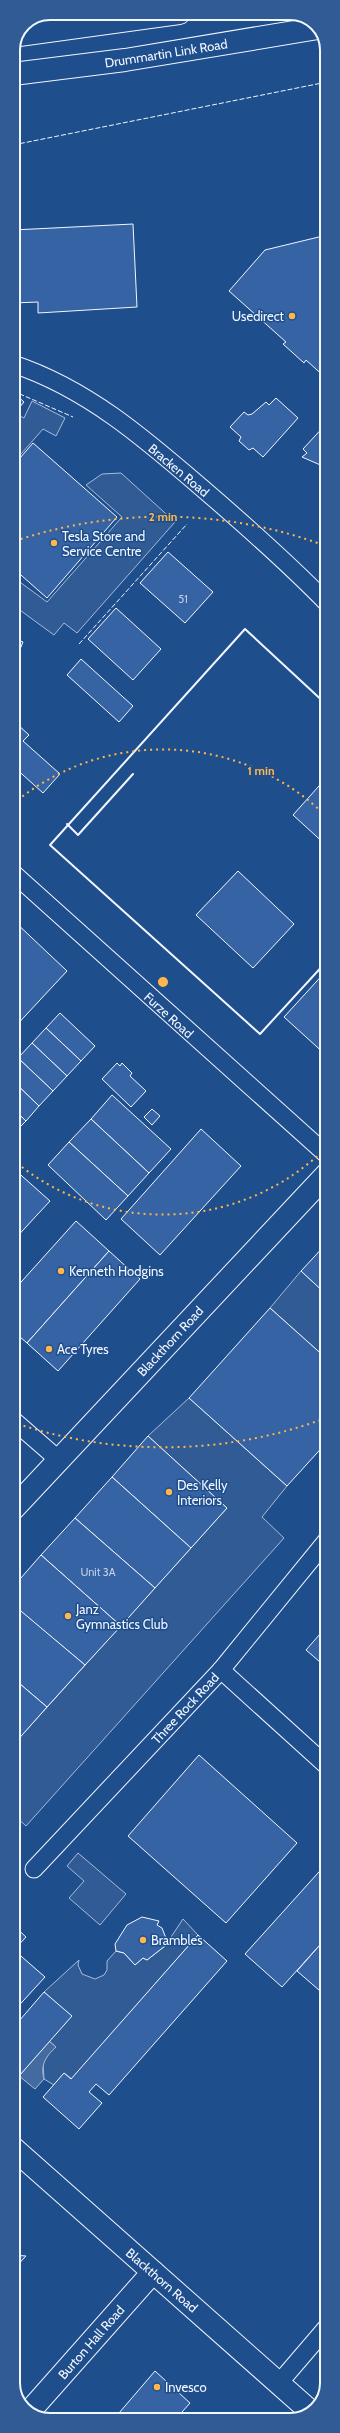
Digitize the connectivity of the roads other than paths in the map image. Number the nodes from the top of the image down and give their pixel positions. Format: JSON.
{"nodes":[{"id":1,"x":128,"y":20,"type":"edge"},
{"id":2,"x":312,"y":29,"type":"edge"},
{"id":3,"x":24,"y":34,"type":"edge"},
{"id":4,"x":20,"y":73,"type":"edge"},
{"id":5,"x":20,"y":367,"type":"edge"},
{"id":6,"x":320,"y":596,"type":"edge"},
{"id":7,"x":20,"y":879,"type":"edge"},
{"id":8,"x":320,"y":1149,"type":"edge"},
{"id":9,"x":320,"y":1181,"type":"edge"},
{"id":10,"x":20,"y":1426,"type":"edge"},
{"id":11,"x":59,"y":1460,"type":"junction"},
{"id":12,"x":20,"y":1502,"type":"edge"},
{"id":13,"x":320,"y":1549,"type":"edge"},
{"id":14,"x":222,"y":1670,"type":"junction"},
{"id":15,"x":320,"y":1760,"type":"edge"},
{"id":16,"x":34,"y":1869,"type":"dead end"},
{"id":17,"x":20,"y":2154,"type":"edge"},
{"id":18,"x":152,"y":2272,"type":"junction"},
{"id":19,"x":320,"y":2335,"type":"edge"},
{"id":20,"x":279,"y":2383,"type":"junction"},
{"id":21,"x":33,"y":2408,"type":"edge"},
{"id":22,"x":307,"y":2408,"type":"edge"}],
"edges":[{"from":1,"to":3,"type":"street"},
{"from":2,"to":4,"type":"street","name":"Drummartin Link Road"},
{"from":5,"to":6,"type":"street","name":"Bracken Road"},
{"from":7,"to":8,"type":"street","name":"Furze Road"},
{"from":9,"to":11,"type":"street","name":"Blackthorn Road"},
{"from":10,"to":11,"type":"street"},
{"from":11,"to":12,"type":"street","name":"Blackthorn Road"},
{"from":13,"to":14,"type":"street","name":"Three Rock Road"},
{"from":14,"to":15,"type":"street"},
{"from":14,"to":16,"type":"street","name":"Three Rock Road"},
{"from":17,"to":18,"type":"street","name":"Blackthorn Road"},
{"from":18,"to":20,"type":"street","name":"Blackthorn Road"},
{"from":18,"to":21,"type":"street","name":"Burton Hall Road"},
{"from":19,"to":20,"type":"street"},
{"from":20,"to":22,"type":"street","name":"Blackthorn Road"}]}
